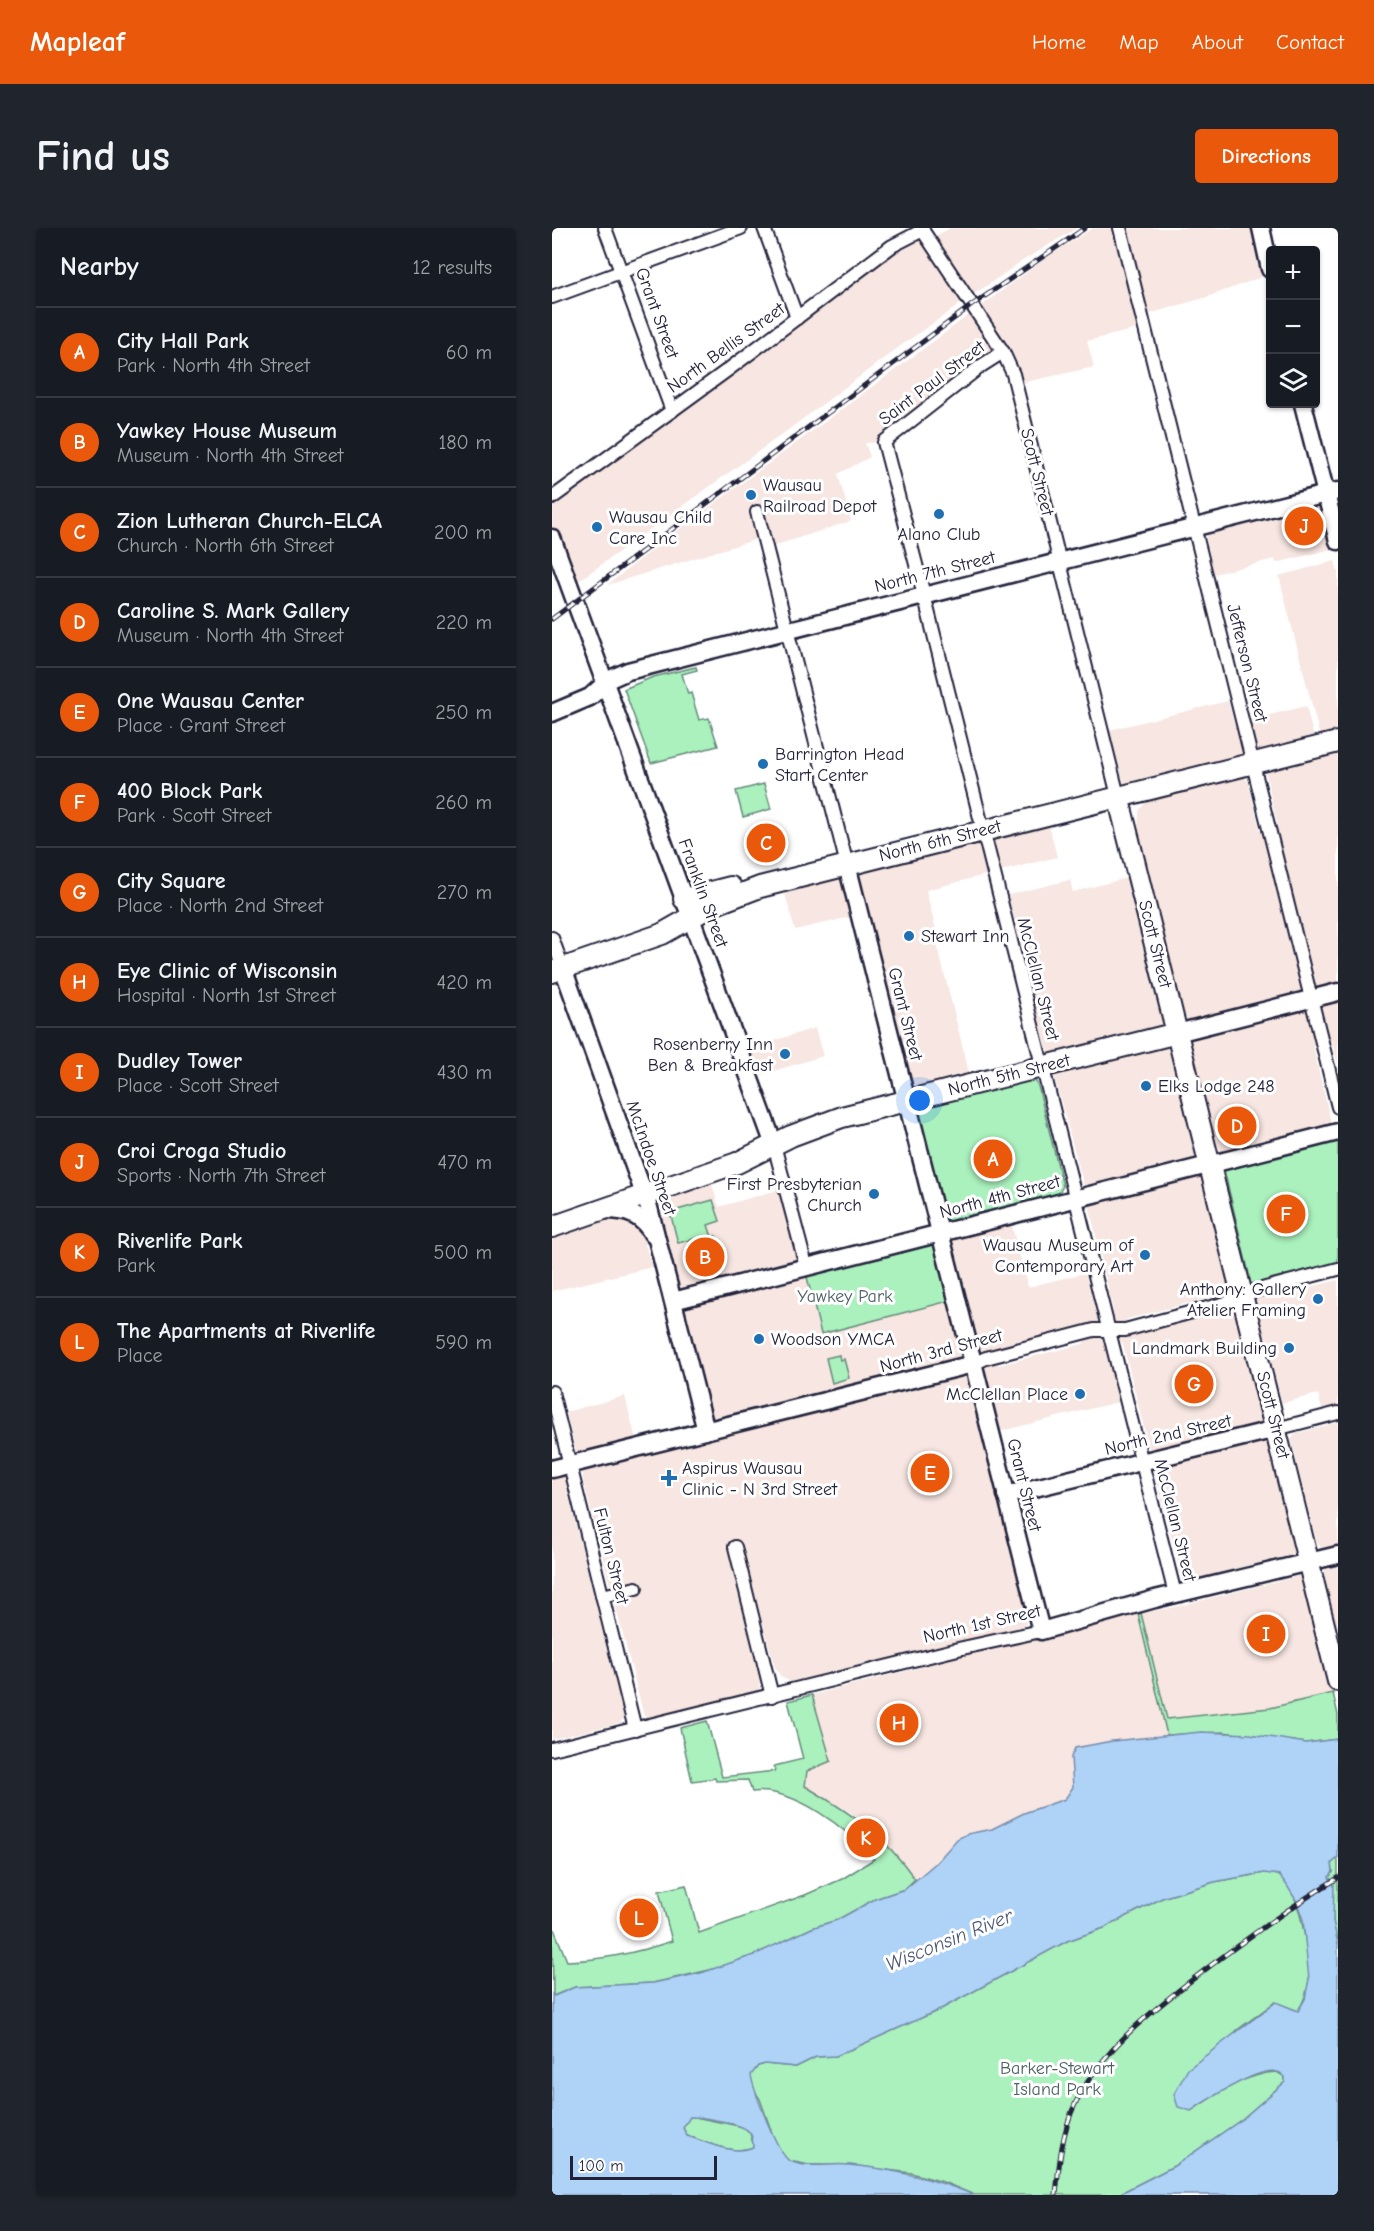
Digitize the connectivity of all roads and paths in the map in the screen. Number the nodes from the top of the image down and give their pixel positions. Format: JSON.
{"nodes":[{"id":1,"x":605,"y":228,"type":"edge"},
{"id":2,"x":741,"y":228,"type":"edge"},
{"id":3,"x":764,"y":228,"type":"edge"},
{"id":4,"x":1120,"y":228,"type":"edge"},
{"id":5,"x":1261,"y":228,"type":"edge"},
{"id":6,"x":922,"y":229,"type":"edge"},
{"id":7,"x":1266,"y":251,"type":"edge"},
{"id":8,"x":621,"y":271,"type":"junction"},
{"id":9,"x":552,"y":297,"type":"edge"},
{"id":10,"x":798,"y":318,"type":"junction"},
{"id":11,"x":1003,"y":352,"type":"junction"},
{"id":12,"x":1305,"y":408,"type":"edge"},
{"id":13,"x":672,"y":411,"type":"junction"},
{"id":14,"x":884,"y":442,"type":"joint"},
{"id":15,"x":1332,"y":492,"type":"edge"},
{"id":16,"x":552,"y":498,"type":"edge"},
{"id":17,"x":757,"y":512,"type":"dead end"},
{"id":18,"x":1195,"y":527,"type":"junction"},
{"id":19,"x":552,"y":538,"type":"edge"},
{"id":20,"x":1338,"y":542,"type":"edge"},
{"id":21,"x":1060,"y":561,"type":"junction"},
{"id":22,"x":924,"y":595,"type":"junction"},
{"id":23,"x":788,"y":629,"type":"junction"},
{"id":24,"x":605,"y":683,"type":"junction"},
{"id":25,"x":552,"y":713,"type":"edge"},
{"id":26,"x":1338,"y":742,"type":"edge"},
{"id":27,"x":1252,"y":763,"type":"junction"},
{"id":28,"x":1118,"y":796,"type":"junction"},
{"id":29,"x":983,"y":831,"type":"junction"},
{"id":30,"x":847,"y":865,"type":"junction"},
{"id":31,"x":760,"y":887,"type":"junction"},
{"id":32,"x":684,"y":899,"type":"junction"},
{"id":33,"x":692,"y":918,"type":"junction"},
{"id":34,"x":552,"y":938,"type":"edge"},
{"id":35,"x":557,"y":970,"type":"edge"},
{"id":36,"x":1338,"y":992,"type":"edge"},
{"id":37,"x":1311,"y":999,"type":"junction"},
{"id":38,"x":1178,"y":1033,"type":"junction"},
{"id":39,"x":1042,"y":1067,"type":"junction"},
{"id":40,"x":906,"y":1101,"type":"junction"},
{"id":41,"x":1338,"y":1107,"type":"edge"},
{"id":42,"x":1338,"y":1132,"type":"edge"},
{"id":43,"x":774,"y":1145,"type":"junction"},
{"id":44,"x":1210,"y":1164,"type":"junction"},
{"id":45,"x":645,"y":1195,"type":"junction"},
{"id":46,"x":1075,"y":1198,"type":"junction"},
{"id":47,"x":601,"y":1210,"type":"junction"},
{"id":48,"x":552,"y":1227,"type":"edge"},
{"id":49,"x":941,"y":1232,"type":"junction"},
{"id":50,"x":658,"y":1244,"type":"junction"},
{"id":51,"x":806,"y":1266,"type":"junction"},
{"id":52,"x":1338,"y":1269,"type":"edge"},
{"id":53,"x":1243,"y":1298,"type":"junction"},
{"id":54,"x":673,"y":1301,"type":"junction"},
{"id":55,"x":1108,"y":1329,"type":"junction"},
{"id":56,"x":973,"y":1364,"type":"junction"},
{"id":57,"x":552,"y":1392,"type":"edge"},
{"id":58,"x":1338,"y":1413,"type":"edge"},
{"id":59,"x":1276,"y":1429,"type":"junction"},
{"id":60,"x":706,"y":1431,"type":"junction"},
{"id":61,"x":1142,"y":1462,"type":"junction"},
{"id":62,"x":570,"y":1465,"type":"junction"},
{"id":63,"x":552,"y":1469,"type":"edge"},
{"id":64,"x":1006,"y":1494,"type":"junction"},
{"id":65,"x":735,"y":1547,"type":"dead end"},
{"id":66,"x":1338,"y":1555,"type":"edge"},
{"id":67,"x":1310,"y":1562,"type":"junction"},
{"id":68,"x":636,"y":1588,"type":"dead end"},
{"id":69,"x":1175,"y":1594,"type":"junction"},
{"id":70,"x":603,"y":1596,"type":"junction"},
{"id":71,"x":1041,"y":1631,"type":"junction"},
{"id":72,"x":1338,"y":1681,"type":"edge"},
{"id":73,"x":772,"y":1696,"type":"junction"},
{"id":74,"x":635,"y":1729,"type":"junction"},
{"id":75,"x":552,"y":1749,"type":"edge"}],
"edges":[{"from":1,"to":8,"type":"street","name":"Grant Street"},
{"from":2,"to":8,"type":"street"},
{"from":3,"to":10,"type":"street"},
{"from":4,"to":18,"type":"street","name":"Jefferson Street"},
{"from":5,"to":7,"type":"street"},
{"from":6,"to":10,"type":"street","name":"North Bellis Street"},
{"from":6,"to":11,"type":"street","name":"Scott Street"},
{"from":8,"to":9,"type":"street"},
{"from":8,"to":13,"type":"street","name":"Grant Street"},
{"from":10,"to":13,"type":"street","name":"North Bellis Street"},
{"from":11,"to":14,"type":"street","name":"Saint Paul Street"},
{"from":11,"to":21,"type":"street","name":"Scott Street"},
{"from":12,"to":15,"type":"street"},
{"from":13,"to":16,"type":"street","name":"North Bellis Street"},
{"from":14,"to":22,"type":"street","name":"McClellan Street"},
{"from":15,"to":18,"type":"street","name":"North 7th Street"},
{"from":15,"to":20,"type":"street"},
{"from":17,"to":23,"type":"street","name":"Grant Street"},
{"from":18,"to":21,"type":"street","name":"North 7th Street"},
{"from":18,"to":27,"type":"street","name":"Jefferson Street"},
{"from":19,"to":24,"type":"street","name":"Franklin Street"},
{"from":21,"to":22,"type":"street","name":"North 7th Street"},
{"from":21,"to":28,"type":"street","name":"Scott Street"},
{"from":22,"to":23,"type":"street","name":"North 7th Street"},
{"from":22,"to":29,"type":"street","name":"McClellan Street"},
{"from":23,"to":24,"type":"street","name":"North 7th Street"},
{"from":23,"to":30,"type":"street","name":"Grant Street"},
{"from":24,"to":25,"type":"street","name":"North 7th Street"},
{"from":24,"to":32,"type":"street","name":"Franklin Street"},
{"from":26,"to":27,"type":"main road","name":"North 6th Street"},
{"from":27,"to":28,"type":"main road","name":"North 6th Street"},
{"from":27,"to":37,"type":"street","name":"Jefferson Street"},
{"from":28,"to":29,"type":"main road","name":"North 6th Street"},
{"from":28,"to":38,"type":"main road","name":"Scott Street"},
{"from":29,"to":30,"type":"main road","name":"North 6th Street"},
{"from":29,"to":39,"type":"street","name":"McClellan Street"},
{"from":30,"to":31,"type":"main road","name":"North 6th Street"},
{"from":30,"to":40,"type":"street","name":"Grant Street"},
{"from":31,"to":32,"type":"main road"},
{"from":31,"to":33,"type":"main road","name":"North 6th Street"},
{"from":32,"to":33,"type":"street","name":"Franklin Street"},
{"from":33,"to":35,"type":"main road","name":"North 6th Street"},
{"from":33,"to":43,"type":"street","name":"Franklin Street"},
{"from":34,"to":35,"type":"street","name":"McIndoe Street"},
{"from":35,"to":45,"type":"street","name":"McIndoe Street"},
{"from":36,"to":37,"type":"street","name":"North 5th Street"},
{"from":37,"to":38,"type":"street","name":"North 5th Street"},
{"from":37,"to":41,"type":"street","name":"Jefferson Street"},
{"from":38,"to":39,"type":"main road","name":"North 5th Street"},
{"from":38,"to":44,"type":"main road","name":"Scott Street"},
{"from":39,"to":40,"type":"main road","name":"North 5th Street"},
{"from":39,"to":46,"type":"street","name":"McClellan Street"},
{"from":40,"to":43,"type":"main road","name":"North 5th Street"},
{"from":40,"to":49,"type":"street","name":"Grant Street"},
{"from":42,"to":44,"type":"street","name":"North 4th Street"},
{"from":43,"to":45,"type":"main road","name":"North 5th Street"},
{"from":43,"to":51,"type":"street","name":"Franklin Street"},
{"from":44,"to":46,"type":"street","name":"North 4th Street"},
{"from":44,"to":53,"type":"main road","name":"Scott Street"},
{"from":45,"to":47,"type":"main road","name":"North 5th Street"},
{"from":45,"to":50,"type":"street","name":"McIndoe Street"},
{"from":46,"to":49,"type":"street","name":"North 4th Street"},
{"from":46,"to":55,"type":"street","name":"McClellan Street"},
{"from":47,"to":48,"type":"main road","name":"North 5th Street"},
{"from":47,"to":50,"type":"street"},
{"from":49,"to":51,"type":"street","name":"North 4th Street"},
{"from":49,"to":56,"type":"street","name":"Grant Street"},
{"from":50,"to":54,"type":"street","name":"McIndoe Street"},
{"from":51,"to":54,"type":"street","name":"North 4th Street"},
{"from":52,"to":53,"type":"street","name":"North 3rd Street"},
{"from":53,"to":55,"type":"street","name":"North 3rd Street"},
{"from":53,"to":59,"type":"main road","name":"Scott Street"},
{"from":54,"to":60,"type":"street","name":"McIndoe Street"},
{"from":55,"to":56,"type":"street","name":"North 3rd Street"},
{"from":55,"to":61,"type":"street","name":"McClellan Street"},
{"from":56,"to":60,"type":"street","name":"North 3rd Street"},
{"from":56,"to":64,"type":"street","name":"Grant Street"},
{"from":57,"to":62,"type":"street","name":"Fulton Street"},
{"from":58,"to":59,"type":"street","name":"North 2nd Street"},
{"from":59,"to":61,"type":"street","name":"North 2nd Street"},
{"from":59,"to":67,"type":"main road","name":"Scott Street"},
{"from":60,"to":62,"type":"street","name":"North 3rd Street"},
{"from":61,"to":64,"type":"street","name":"North 2nd Street"},
{"from":61,"to":69,"type":"street","name":"McClellan Street"},
{"from":62,"to":63,"type":"street","name":"North 3rd Street"},
{"from":62,"to":70,"type":"street","name":"Fulton Street"},
{"from":64,"to":71,"type":"street","name":"Grant Street"},
{"from":65,"to":73,"type":"street"},
{"from":66,"to":67,"type":"street","name":"North 1st Street"},
{"from":67,"to":69,"type":"street","name":"North 1st Street"},
{"from":67,"to":72,"type":"main road","name":"Scott Street"},
{"from":68,"to":70,"type":"street"},
{"from":69,"to":71,"type":"street","name":"North 1st Street"},
{"from":70,"to":74,"type":"street","name":"Fulton Street"},
{"from":71,"to":73,"type":"street","name":"North 1st Street"},
{"from":73,"to":74,"type":"street","name":"North 1st Street"},
{"from":74,"to":75,"type":"street","name":"North 1st Street"}]}
